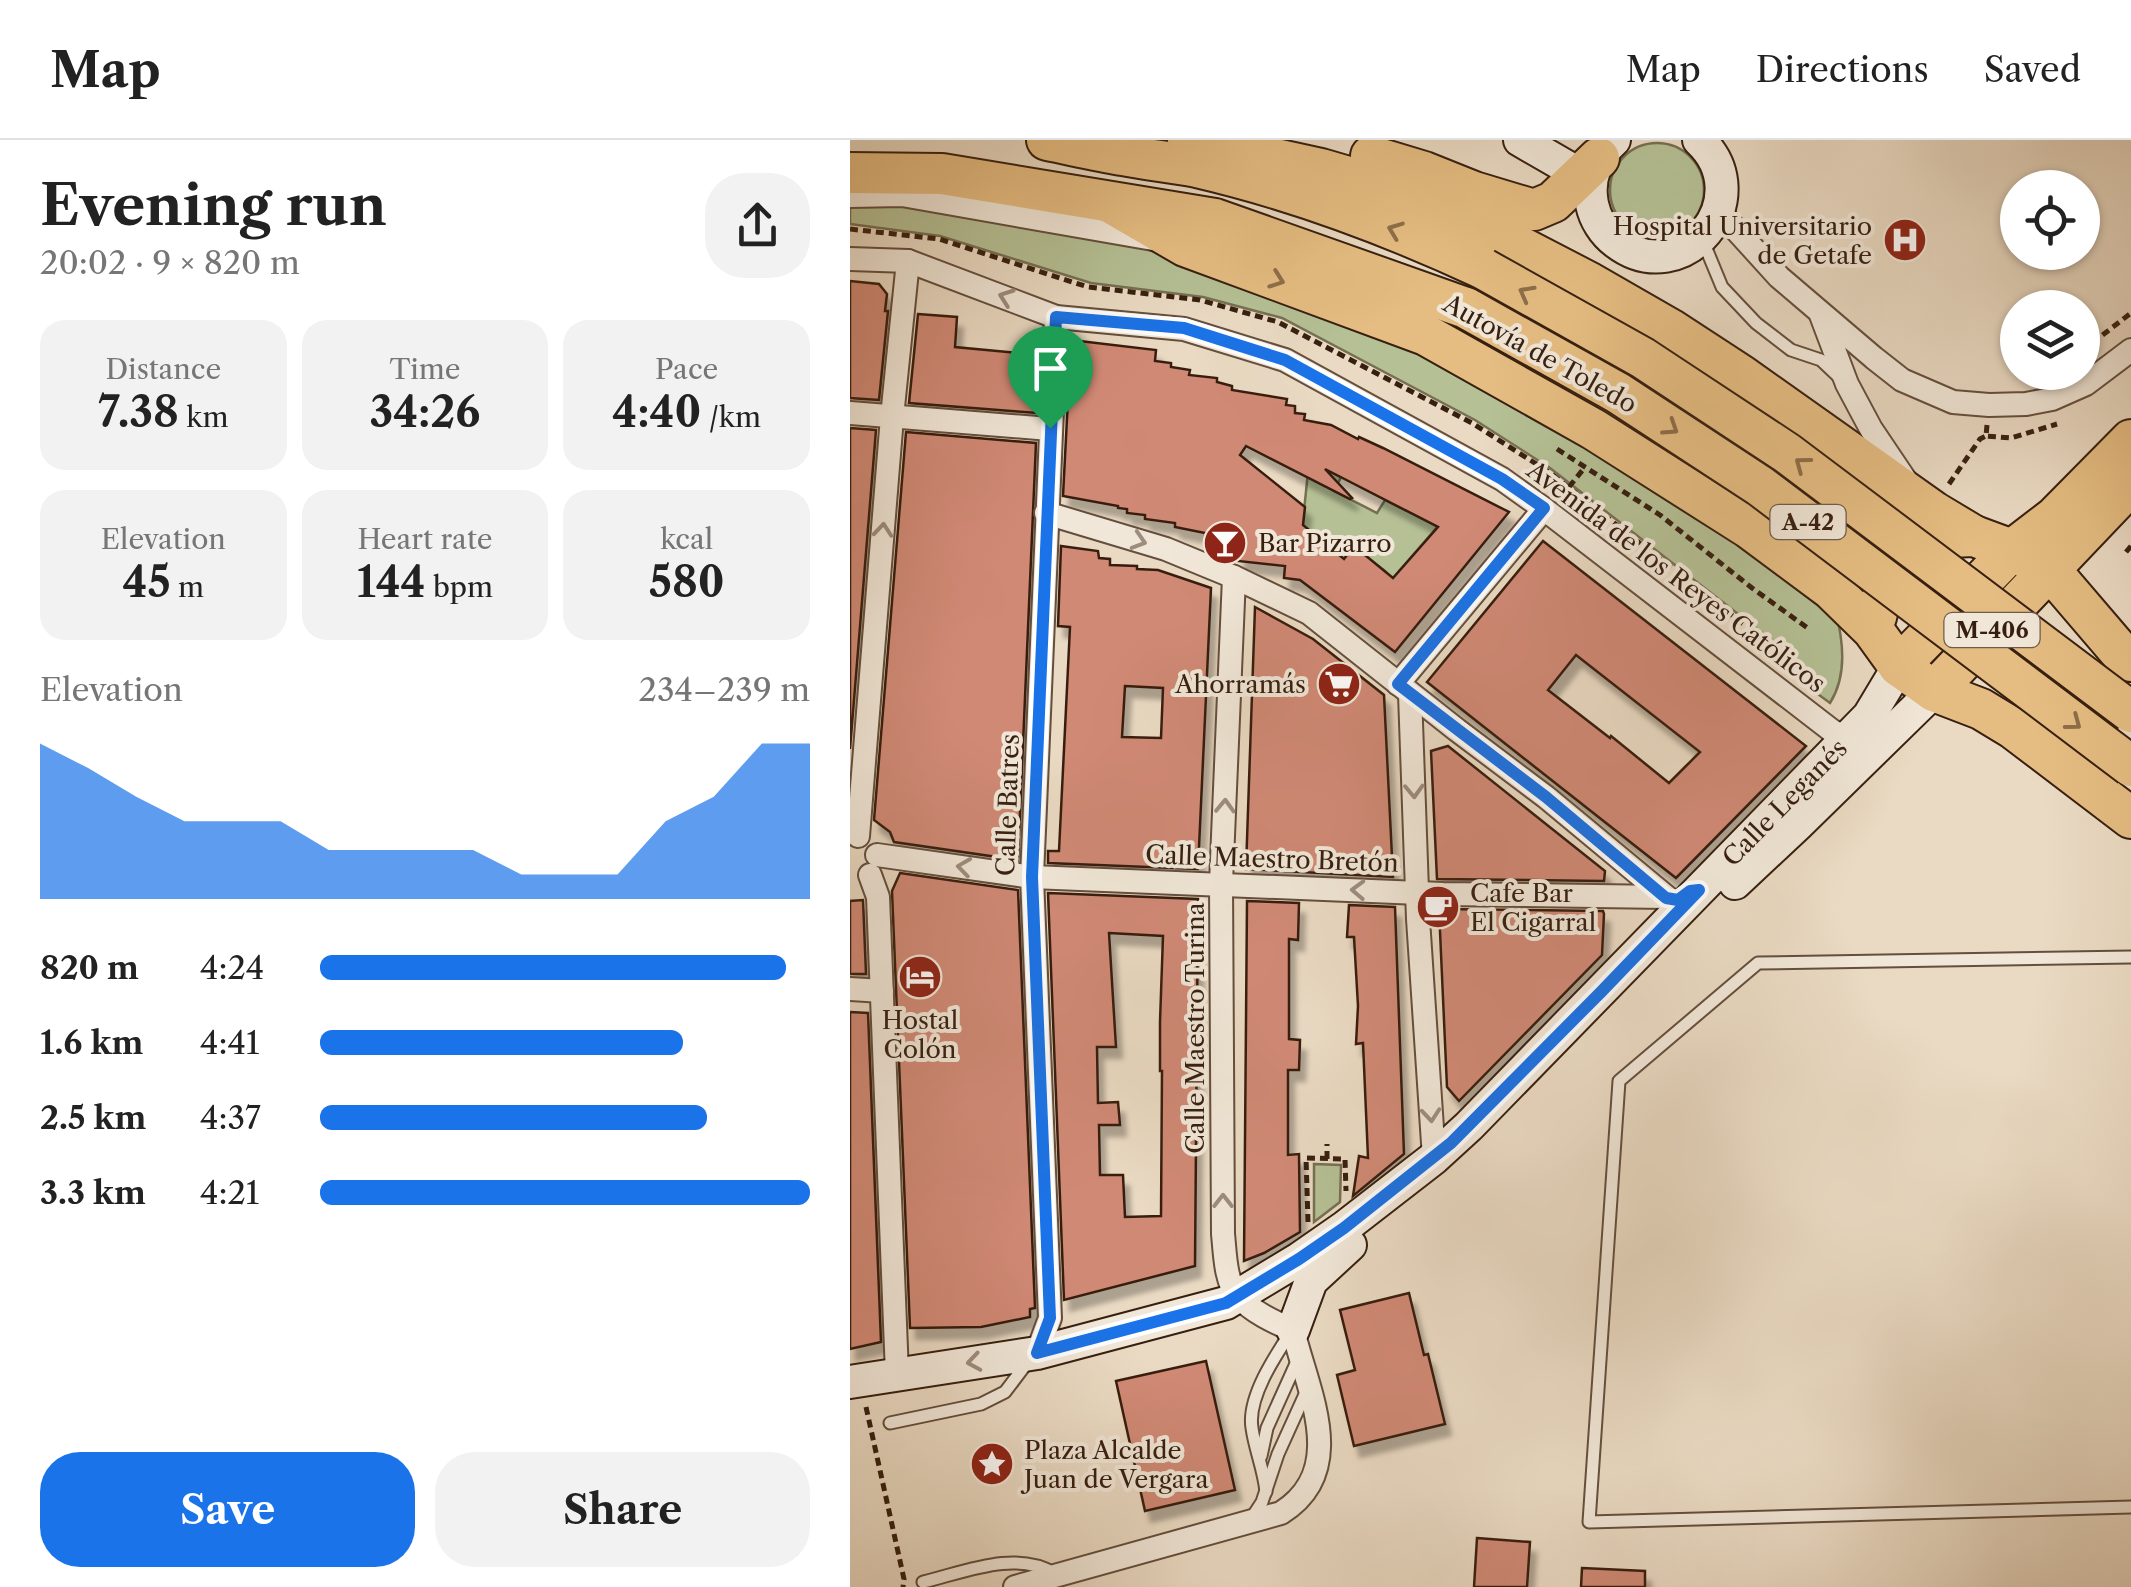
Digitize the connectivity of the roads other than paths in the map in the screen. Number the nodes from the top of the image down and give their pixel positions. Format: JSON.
{"nodes":[{"id":1,"x":1047,"y":140,"type":"edge"},
{"id":2,"x":1188,"y":140,"type":"edge"},
{"id":3,"x":1295,"y":140,"type":"edge"},
{"id":4,"x":1520,"y":140,"type":"edge"},
{"id":5,"x":1698,"y":140,"type":"edge"},
{"id":6,"x":1596,"y":164,"type":"edge"},
{"id":7,"x":850,"y":173,"type":"edge"},
{"id":8,"x":850,"y":196,"type":"edge"},
{"id":9,"x":1111,"y":203,"type":"junction"},
{"id":10,"x":1710,"y":225,"type":"junction"},
{"id":11,"x":1185,"y":246,"type":"junction"},
{"id":12,"x":850,"y":259,"type":"edge"},
{"id":13,"x":908,"y":261,"type":"junction"},
{"id":14,"x":1821,"y":314,"type":"junction"},
{"id":15,"x":1056,"y":317,"type":"junction"},
{"id":16,"x":2131,"y":350,"type":"edge"},
{"id":17,"x":1847,"y":384,"type":"junction"},
{"id":18,"x":850,"y":413,"type":"edge"},
{"id":19,"x":892,"y":417,"type":"junction"},
{"id":20,"x":1050,"y":428,"type":"junction"},
{"id":21,"x":2131,"y":440,"type":"edge"},
{"id":22,"x":2131,"y":484,"type":"edge"},
{"id":23,"x":1927,"y":492,"type":"junction"},
{"id":24,"x":1544,"y":508,"type":"junction"},
{"id":25,"x":1046,"y":513,"type":"junction"},
{"id":26,"x":1974,"y":536,"type":"junction"},
{"id":27,"x":2012,"y":550,"type":"junction"},
{"id":28,"x":1234,"y":578,"type":"junction"},
{"id":29,"x":2058,"y":580,"type":"junction"},
{"id":30,"x":1874,"y":630,"type":"junction"},
{"id":31,"x":2131,"y":662,"type":"edge"},
{"id":32,"x":1899,"y":666,"type":"junction"},
{"id":33,"x":1404,"y":689,"type":"junction"},
{"id":34,"x":1934,"y":691,"type":"junction"},
{"id":35,"x":1981,"y":709,"type":"junction"},
{"id":36,"x":2131,"y":712,"type":"edge"},
{"id":37,"x":1847,"y":739,"type":"junction"},
{"id":38,"x":2131,"y":766,"type":"edge"},
{"id":39,"x":2131,"y":818,"type":"edge"},
{"id":40,"x":854,"y":837,"type":"edge"},
{"id":41,"x":866,"y":870,"type":"edge"},
{"id":42,"x":1032,"y":877,"type":"junction"},
{"id":43,"x":1222,"y":883,"type":"junction"},
{"id":44,"x":1699,"y":890,"type":"junction"},
{"id":45,"x":1416,"y":892,"type":"junction"},
{"id":46,"x":1666,"y":898,"type":"junction"},
{"id":47,"x":2131,"y":957,"type":"edge"},
{"id":48,"x":850,"y":989,"type":"edge"},
{"id":49,"x":882,"y":991,"type":"junction"},
{"id":50,"x":1434,"y":1158,"type":"junction"},
{"id":51,"x":1238,"y":1296,"type":"junction"},
{"id":52,"x":1296,"y":1343,"type":"junction"},
{"id":53,"x":1037,"y":1353,"type":"junction"},
{"id":54,"x":897,"y":1374,"type":"junction"},
{"id":55,"x":1308,"y":1386,"type":"junction"},
{"id":56,"x":858,"y":1395,"type":"edge"},
{"id":57,"x":890,"y":1423,"type":"dead end"},
{"id":58,"x":1260,"y":1460,"type":"junction"},
{"id":59,"x":1266,"y":1492,"type":"junction"},
{"id":60,"x":2131,"y":1507,"type":"edge"},
{"id":61,"x":1248,"y":1524,"type":"junction"},
{"id":62,"x":1058,"y":1576,"type":"junction"},
{"id":63,"x":923,"y":1582,"type":"dead end"},
{"id":64,"x":1015,"y":1587,"type":"edge"}],
"edges":[{"from":36,"to":1,"type":"highway","name":"Autovía de Toledo","number":"A-42","one_way":true,"bridge":true},
{"from":2,"to":23,"type":"highway"},
{"from":3,"to":6,"type":"highway"},
{"from":4,"to":6,"type":"street"},
{"from":5,"to":10,"type":"street"},
{"from":6,"to":10,"type":"street"},
{"from":7,"to":9,"type":"highway","name":"Autovía de Toledo","number":"A-42"},
{"from":8,"to":11,"type":"street"},
{"from":9,"to":11,"type":"highway"},
{"from":9,"to":38,"type":"highway","name":"Autovía de Toledo","number":"A-42","one_way":true,"bridge":true},
{"from":10,"to":14,"type":"street"},
{"from":10,"to":17,"type":"lane"},
{"from":11,"to":30,"type":"highway","one_way":true},
{"from":12,"to":13,"type":"street","name":"Avenida de los Reyes Católicos"},
{"from":15,"to":13,"type":"street","name":"Avenida de los Reyes Católicos","one_way":true},
{"from":13,"to":19,"type":"street"},
{"from":14,"to":16,"type":"street"},
{"from":14,"to":17,"type":"street"},
{"from":15,"to":20,"type":"street","name":"Calle Batres"},
{"from":15,"to":24,"type":"street","name":"Avenida de los Reyes Católicos"},
{"from":17,"to":23,"type":"street"},
{"from":18,"to":19,"type":"street"},
{"from":19,"to":20,"type":"street"},
{"from":40,"to":19,"type":"street","one_way":true},
{"from":20,"to":25,"type":"street","name":"Calle Batres"},
{"from":21,"to":27,"type":"highway","name":"Calle Leganés","number":"M-406"},
{"from":22,"to":29,"type":"highway","name":"Calle Leganés","number":"M-406"},
{"from":23,"to":26,"type":"highway"},
{"from":24,"to":33,"type":"street"},
{"from":24,"to":37,"type":"street","name":"Avenida de los Reyes Católicos"},
{"from":25,"to":28,"type":"street","one_way":true},
{"from":25,"to":42,"type":"street","name":"Calle Batres"},
{"from":26,"to":27,"type":"highway"},
{"from":26,"to":30,"type":"highway"},
{"from":27,"to":29,"type":"highway"},
{"from":27,"to":32,"type":"highway","name":"Calle Leganés","number":"M-406"},
{"from":28,"to":33,"type":"street"},
{"from":43,"to":28,"type":"street","name":"Calle Maestro Turina","one_way":true},
{"from":29,"to":31,"type":"highway"},
{"from":29,"to":34,"type":"highway","name":"Calle Leganés","number":"M-406"},
{"from":29,"to":35,"type":"highway"},
{"from":30,"to":32,"type":"highway"},
{"from":32,"to":34,"type":"highway"},
{"from":32,"to":37,"type":"street","name":"Calle Leganés"},
{"from":33,"to":45,"type":"street","one_way":true},
{"from":33,"to":46,"type":"street"},
{"from":34,"to":35,"type":"highway"},
{"from":34,"to":52,"type":"street","name":"Calle Leganés"},
{"from":35,"to":39,"type":"highway"},
{"from":37,"to":44,"type":"street","name":"Calle Leganés"},
{"from":40,"to":41,"type":"street"},
{"from":42,"to":41,"type":"street","name":"Calle Maestro Bretón","one_way":true},
{"from":41,"to":49,"type":"street"},
{"from":42,"to":43,"type":"street","name":"Calle Maestro Bretón"},
{"from":42,"to":53,"type":"street","name":"Calle Batres"},
{"from":45,"to":43,"type":"street","name":"Calle Maestro Bretón","one_way":true},
{"from":51,"to":43,"type":"street","name":"Calle Maestro Turina","one_way":true},
{"from":44,"to":46,"type":"street","name":"Calle Maestro Bretón"},
{"from":44,"to":50,"type":"street","name":"Calle Leganés"},
{"from":45,"to":46,"type":"street","name":"Calle Maestro Bretón"},
{"from":45,"to":50,"type":"street","one_way":true},
{"from":47,"to":60,"type":"lane"},
{"from":48,"to":49,"type":"street"},
{"from":49,"to":54,"type":"street"},
{"from":50,"to":51,"type":"street","name":"Calle Leganés"},
{"from":51,"to":52,"type":"street"},
{"from":51,"to":53,"type":"street","name":"Calle Leganés"},
{"from":52,"to":55,"type":"street"},
{"from":52,"to":58,"type":"lane"},
{"from":52,"to":58,"type":"lane"},
{"from":53,"to":54,"type":"street","name":"Calle Leganés","one_way":true},
{"from":53,"to":57,"type":"lane"},
{"from":54,"to":56,"type":"street","name":"Calle Leganés"},
{"from":55,"to":59,"type":"lane"},
{"from":55,"to":61,"type":"street"},
{"from":58,"to":59,"type":"lane"},
{"from":59,"to":61,"type":"lane"},
{"from":61,"to":62,"type":"street"},
{"from":62,"to":63,"type":"lane"},
{"from":62,"to":64,"type":"street"}]}
